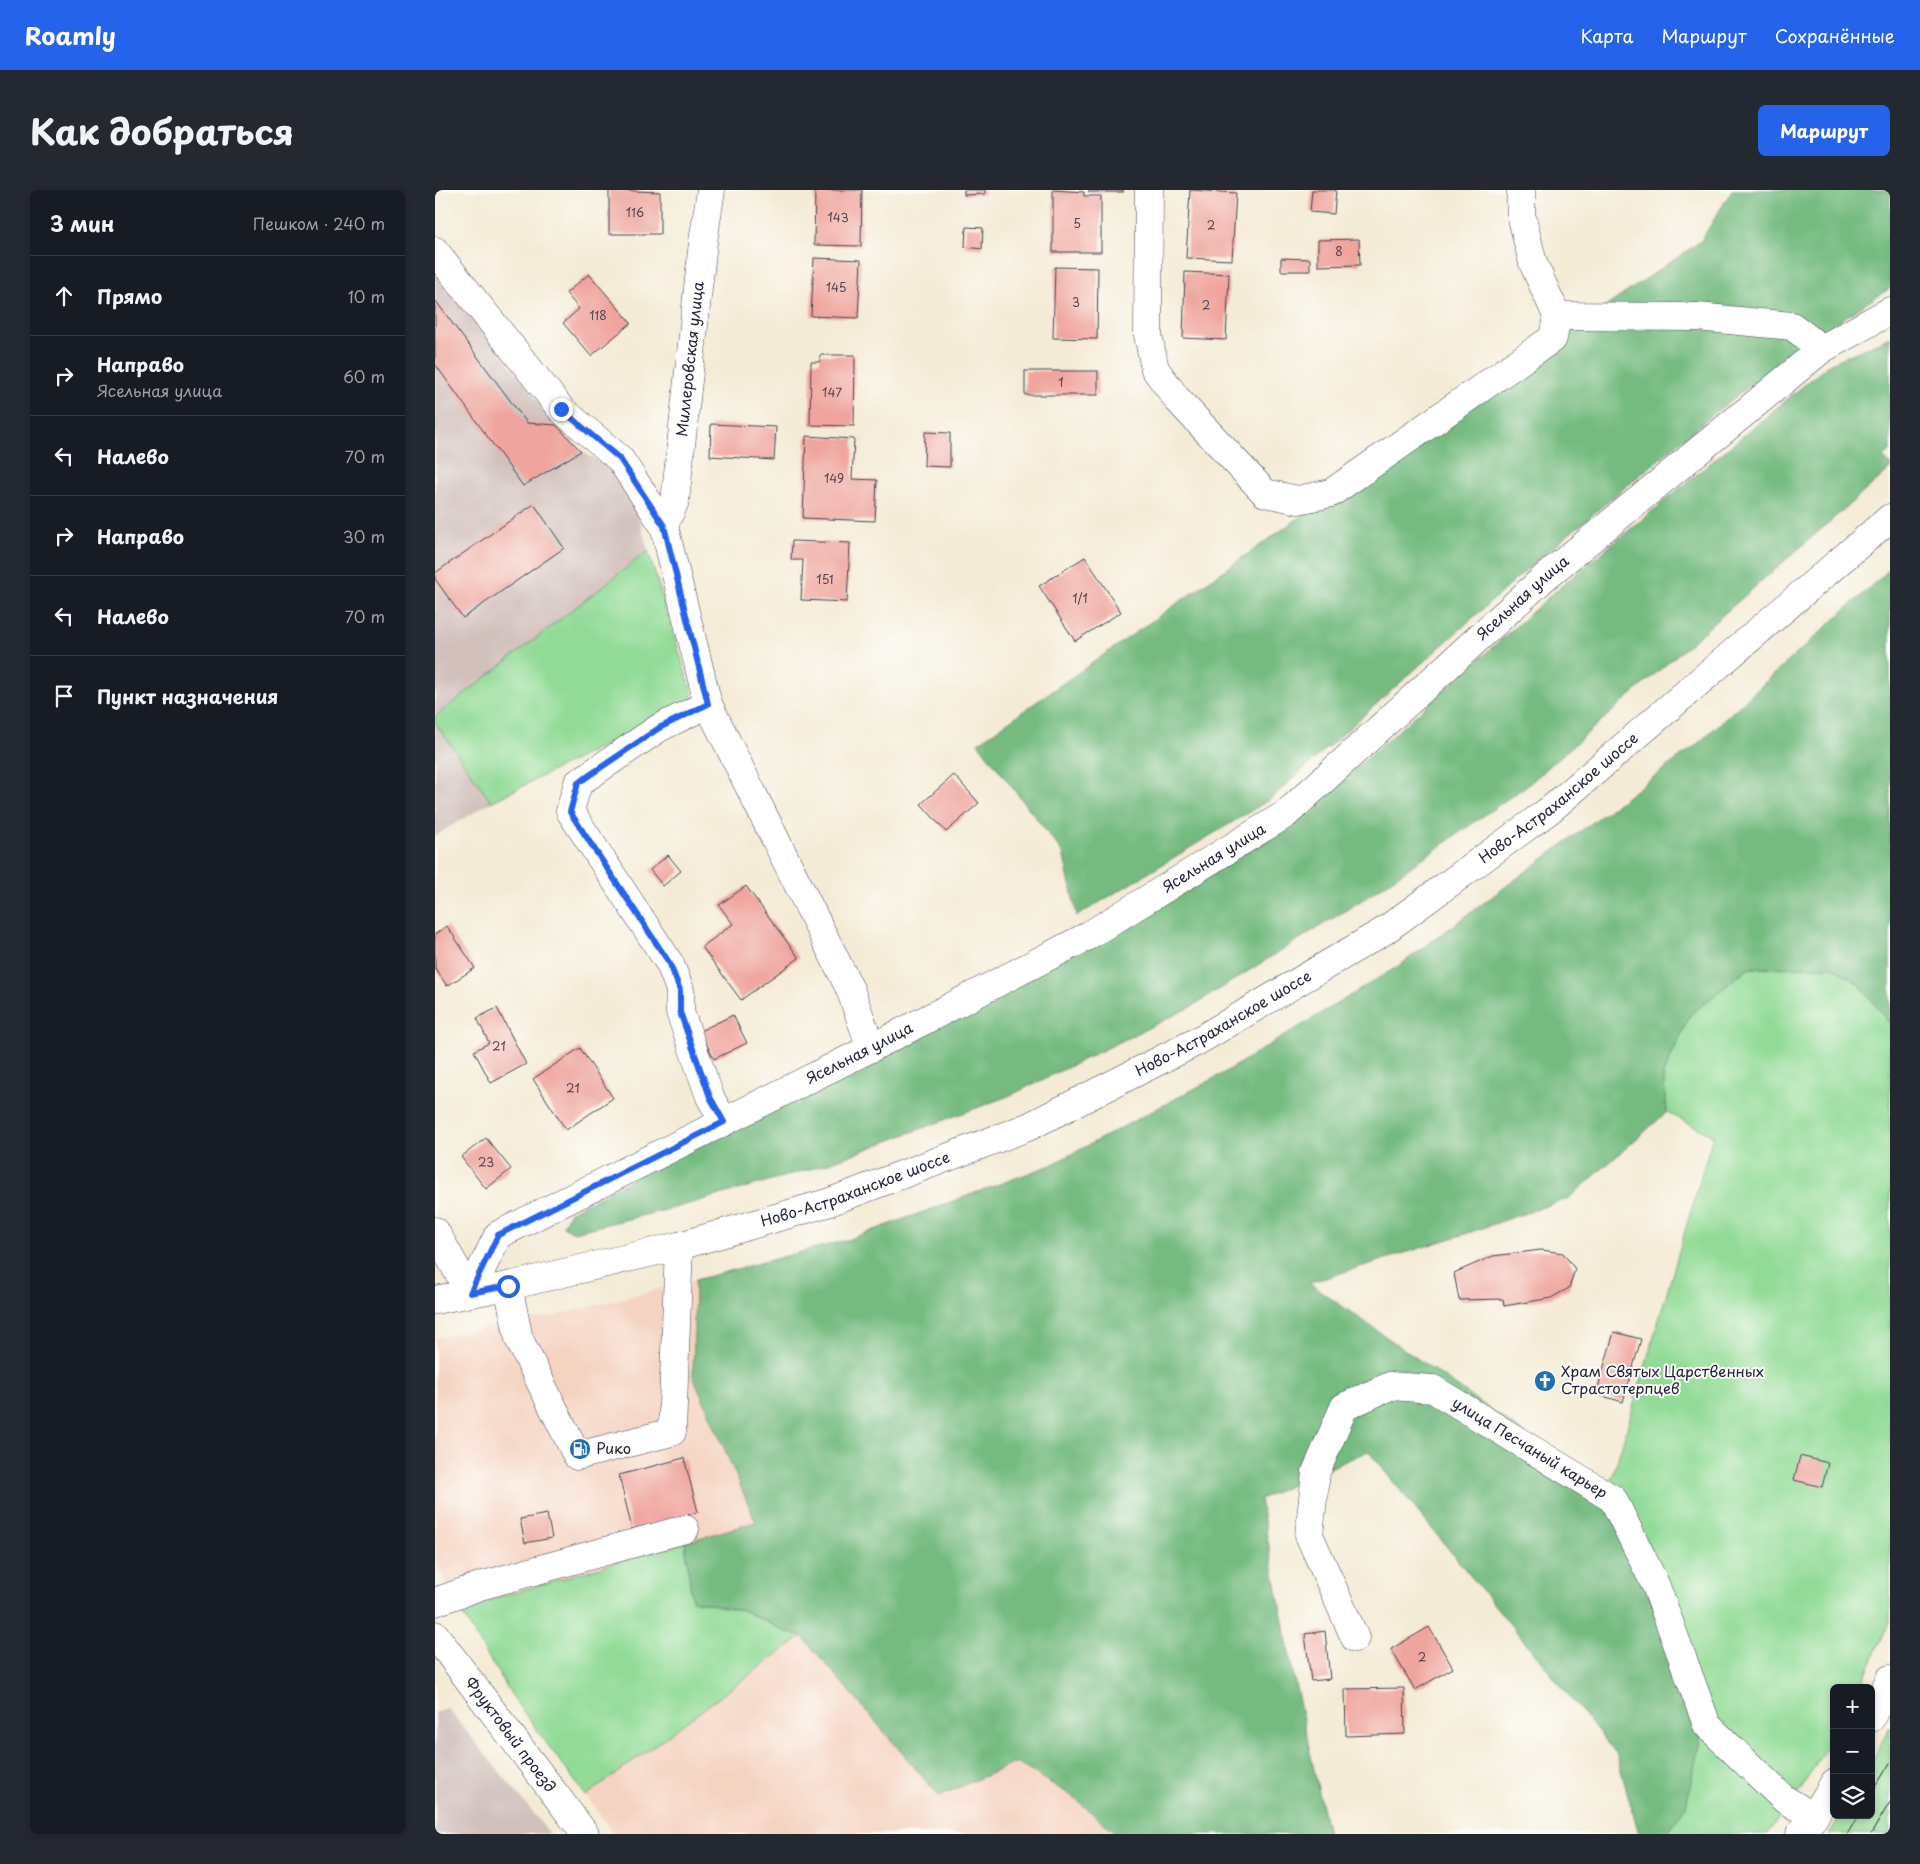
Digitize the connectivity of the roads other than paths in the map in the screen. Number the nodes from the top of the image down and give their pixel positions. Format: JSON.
{"nodes":[{"id":1,"x":711,"y":190,"type":"edge"},
{"id":2,"x":1149,"y":190,"type":"edge"},
{"id":3,"x":1521,"y":190,"type":"edge"},
{"id":4,"x":435,"y":251,"type":"edge"},
{"id":5,"x":1890,"y":311,"type":"edge"},
{"id":6,"x":1557,"y":316,"type":"junction"},
{"id":7,"x":1822,"y":349,"type":"junction"},
{"id":8,"x":1890,"y":518,"type":"edge"},
{"id":9,"x":664,"y":526,"type":"junction"},
{"id":10,"x":708,"y":704,"type":"junction"},
{"id":11,"x":871,"y":1048,"type":"junction"},
{"id":12,"x":724,"y":1122,"type":"junction"},
{"id":13,"x":435,"y":1231,"type":"edge"},
{"id":14,"x":679,"y":1246,"type":"junction"},
{"id":15,"x":508,"y":1286,"type":"junction"},
{"id":16,"x":470,"y":1293,"type":"junction"},
{"id":17,"x":435,"y":1300,"type":"edge"},
{"id":18,"x":685,"y":1529,"type":"dead end"},
{"id":19,"x":435,"y":1602,"type":"edge"},
{"id":20,"x":435,"y":1635,"type":"edge"},
{"id":21,"x":1355,"y":1638,"type":"dead end"},
{"id":22,"x":1890,"y":1680,"type":"edge"},
{"id":23,"x":1875,"y":1710,"type":"edge"},
{"id":24,"x":1830,"y":1789,"type":"edge"},
{"id":25,"x":1807,"y":1826,"type":"edge"},
{"id":26,"x":585,"y":1834,"type":"edge"}],
"edges":[{"from":1,"to":9,"type":"street","name":"Миллеровская улица"},
{"from":2,"to":6,"type":"street"},
{"from":3,"to":6,"type":"street"},
{"from":4,"to":9,"type":"street"},
{"from":5,"to":7,"type":"street","name":"Ясельная улица"},
{"from":6,"to":7,"type":"street"},
{"from":7,"to":11,"type":"street","name":"Ясельная улица"},
{"from":8,"to":14,"type":"street","name":"Ново-Астраханское шоссе"},
{"from":9,"to":10,"type":"street"},
{"from":10,"to":11,"type":"street"},
{"from":10,"to":12,"type":"street"},
{"from":11,"to":12,"type":"street","name":"Ясельная улица"},
{"from":12,"to":16,"type":"street","name":"Ясельная улица"},
{"from":13,"to":16,"type":"street"},
{"from":14,"to":15,"type":"street","name":"Ново-Астраханское шоссе"},
{"from":14,"to":15,"type":"street"},
{"from":15,"to":16,"type":"street","name":"Ново-Астраханское шоссе"},
{"from":16,"to":17,"type":"street","name":"Ново-Астраханское шоссе"},
{"from":18,"to":19,"type":"street"},
{"from":20,"to":26,"type":"street","name":"Фруктовый проезд"},
{"from":21,"to":25,"type":"street","name":"улица Песчаный карьер"},
{"from":22,"to":23,"type":"street"},
{"from":24,"to":25,"type":"street"}]}
